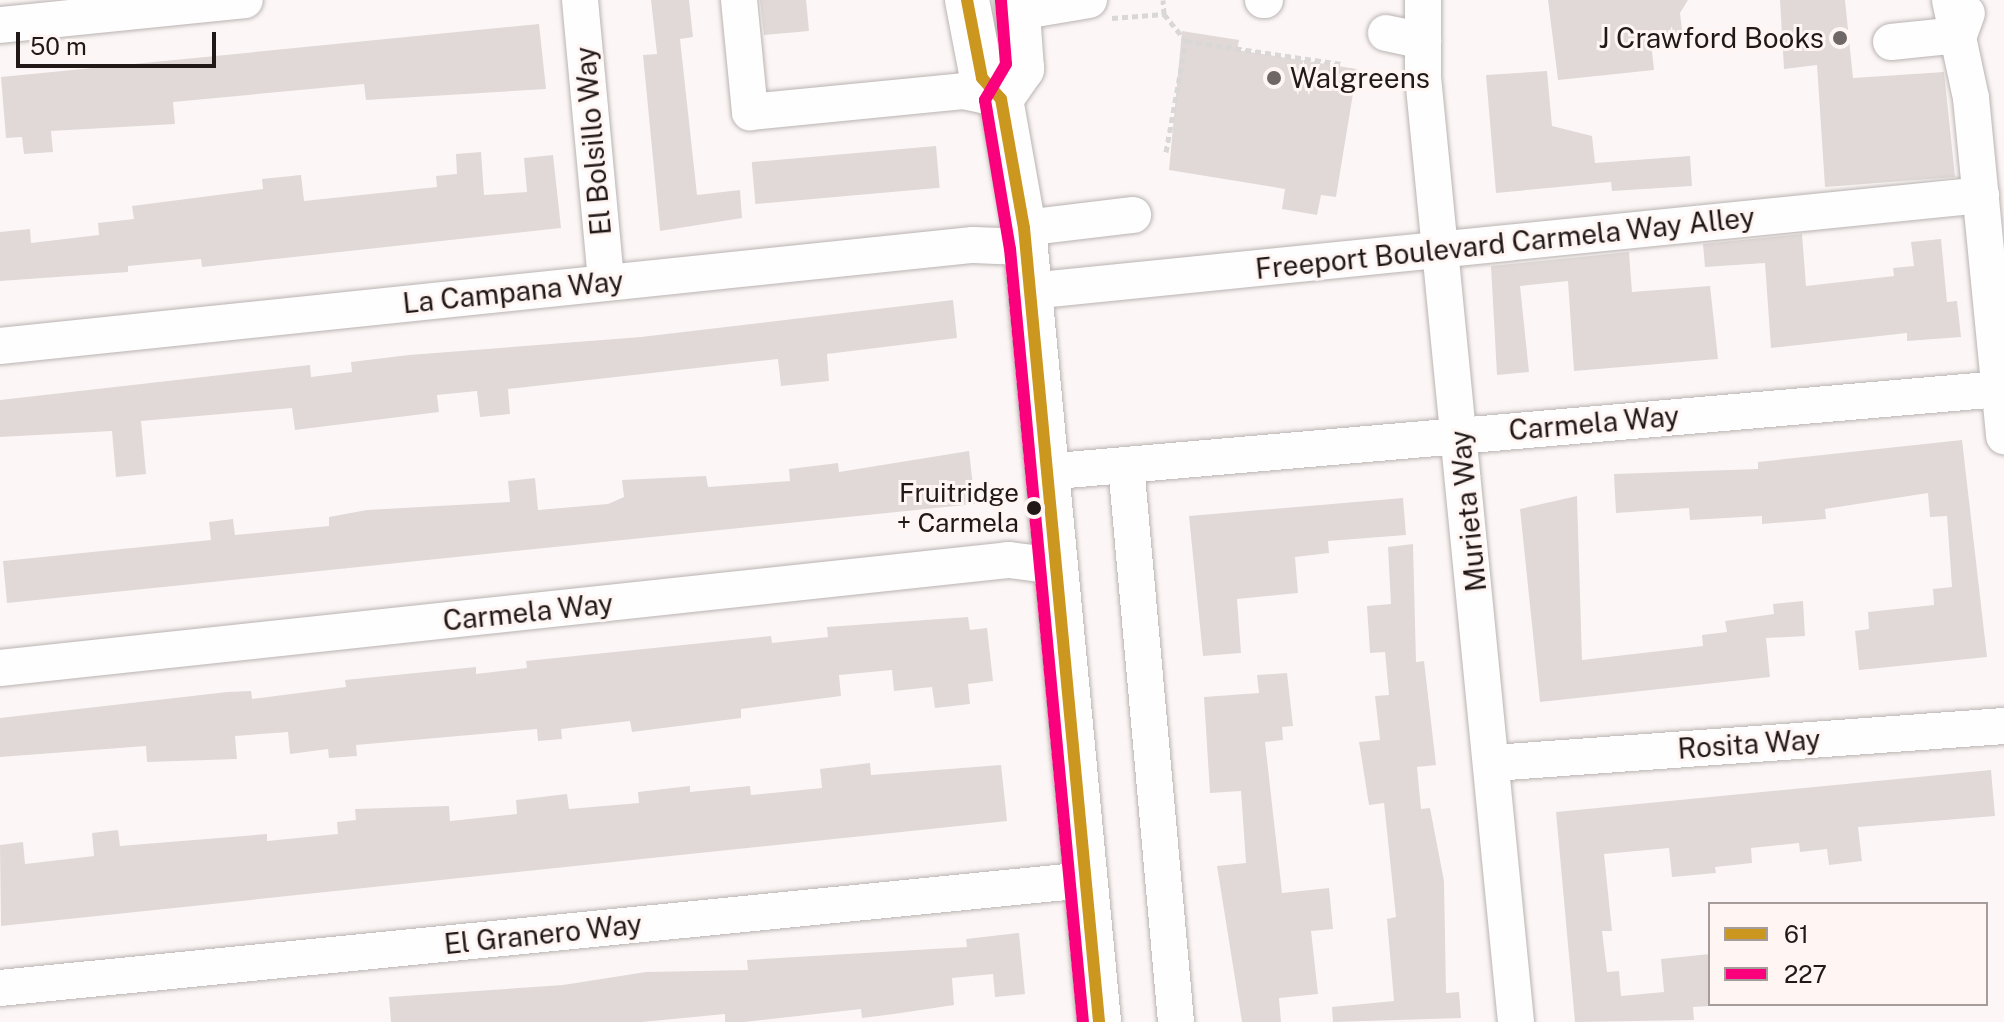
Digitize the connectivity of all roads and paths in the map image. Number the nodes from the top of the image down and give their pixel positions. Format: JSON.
{"nodes":[{"id":1,"x":245,"y":0,"type":"edge"},
{"id":2,"x":580,"y":0,"type":"edge"},
{"id":3,"x":739,"y":0,"type":"edge"},
{"id":4,"x":1089,"y":0,"type":"edge"},
{"id":5,"x":1423,"y":0,"type":"edge"},
{"id":6,"x":1950,"y":0,"type":"edge"},
{"id":7,"x":1971,"y":0,"type":"edge"},
{"id":8,"x":1018,"y":4,"type":"edge"},
{"id":9,"x":1164,"y":14,"type":"dead end"},
{"id":10,"x":966,"y":22,"type":"edge"},
{"id":11,"x":0,"y":25,"type":"edge"},
{"id":12,"x":1386,"y":33,"type":"dead end"},
{"id":13,"x":1959,"y":35,"type":"junction"},
{"id":14,"x":1186,"y":41,"type":"junction"},
{"id":15,"x":1423,"y":41,"type":"junction"},
{"id":16,"x":1891,"y":42,"type":"dead end"},
{"id":17,"x":1341,"y":64,"type":"dead end"},
{"id":18,"x":1988,"y":98,"type":"edge"},
{"id":19,"x":1001,"y":99,"type":"junction"},
{"id":20,"x":1166,"y":152,"type":"dead end"},
{"id":21,"x":1981,"y":195,"type":"junction"},
{"id":22,"x":1133,"y":215,"type":"dead end"},
{"id":23,"x":1025,"y":238,"type":"junction"},
{"id":24,"x":1439,"y":249,"type":"junction"},
{"id":25,"x":606,"y":282,"type":"junction"},
{"id":26,"x":1030,"y":291,"type":"junction"},
{"id":27,"x":0,"y":346,"type":"edge"},
{"id":28,"x":1999,"y":389,"type":"junction"},
{"id":29,"x":1460,"y":434,"type":"junction"},
{"id":30,"x":2004,"y":436,"type":"edge"},
{"id":31,"x":1126,"y":465,"type":"junction"},
{"id":32,"x":1045,"y":472,"type":"junction"},
{"id":33,"x":1056,"y":566,"type":"junction"},
{"id":34,"x":0,"y":668,"type":"edge"},
{"id":35,"x":2004,"y":726,"type":"edge"},
{"id":36,"x":1494,"y":763,"type":"junction"},
{"id":37,"x":1086,"y":880,"type":"junction"},
{"id":38,"x":0,"y":988,"type":"edge"},
{"id":39,"x":1099,"y":1022,"type":"edge"},
{"id":40,"x":1176,"y":1022,"type":"edge"},
{"id":41,"x":1516,"y":1022,"type":"edge"}],
"edges":[{"from":1,"to":11,"type":"street"},
{"from":2,"to":25,"type":"street","name":"El Bolsillo Way"},
{"from":3,"to":19,"type":"street"},
{"from":4,"to":8,"type":"street"},
{"from":5,"to":15,"type":"street","name":"Murieta Way"},
{"from":6,"to":13,"type":"street"},
{"from":7,"to":13,"type":"street"},
{"from":8,"to":19,"type":"main road"},
{"from":9,"to":14,"type":"path"},
{"from":10,"to":19,"type":"main road"},
{"from":12,"to":15,"type":"street"},
{"from":13,"to":16,"type":"street"},
{"from":13,"to":18,"type":"street"},
{"from":14,"to":17,"type":"path"},
{"from":14,"to":20,"type":"path"},
{"from":15,"to":24,"type":"street","name":"Murieta Way"},
{"from":18,"to":21,"type":"street"},
{"from":19,"to":23,"type":"main road"},
{"from":21,"to":24,"type":"street","name":"Freeport Boulevard Carmela Way Alley"},
{"from":21,"to":28,"type":"street"},
{"from":22,"to":23,"type":"street","name":"La Campana Way"},
{"from":23,"to":25,"type":"street","name":"La Campana Way"},
{"from":23,"to":26,"type":"main road"},
{"from":24,"to":26,"type":"street","name":"Freeport Boulevard Carmela Way Alley"},
{"from":24,"to":29,"type":"street","name":"Murieta Way"},
{"from":25,"to":27,"type":"street","name":"La Campana Way"},
{"from":26,"to":32,"type":"main road"},
{"from":28,"to":29,"type":"street","name":"Carmela Way"},
{"from":28,"to":30,"type":"street"},
{"from":29,"to":31,"type":"street","name":"Carmela Way"},
{"from":29,"to":36,"type":"street","name":"Murieta Way"},
{"from":31,"to":32,"type":"street","name":"Carmela Way"},
{"from":31,"to":40,"type":"street"},
{"from":32,"to":33,"type":"main road"},
{"from":33,"to":34,"type":"street","name":"Carmela Way"},
{"from":33,"to":37,"type":"main road"},
{"from":35,"to":36,"type":"street","name":"Rosita Way"},
{"from":36,"to":41,"type":"street","name":"Murieta Way"},
{"from":37,"to":38,"type":"street","name":"El Granero Way"},
{"from":37,"to":39,"type":"main road"}]}
